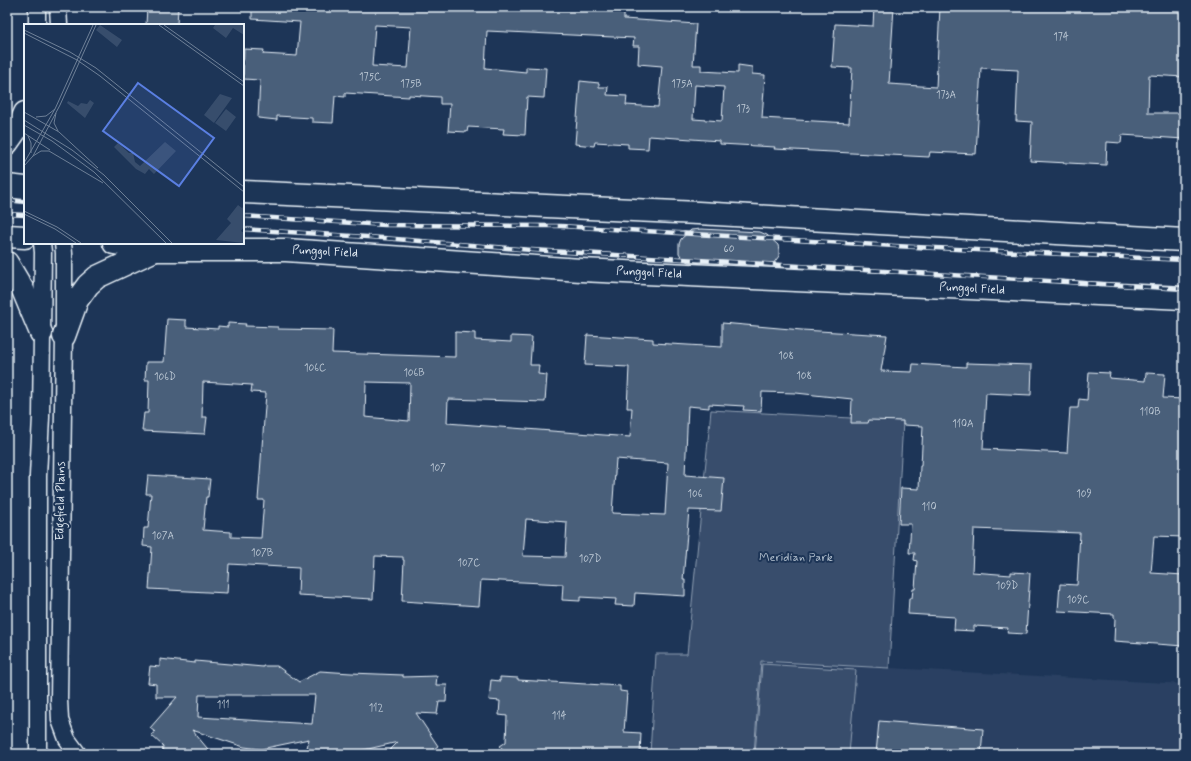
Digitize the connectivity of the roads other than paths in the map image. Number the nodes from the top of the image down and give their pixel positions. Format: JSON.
{"nodes":[{"id":1,"x":37,"y":7,"type":"edge"},
{"id":2,"x":58,"y":7,"type":"edge"},
{"id":3,"x":37,"y":24,"type":"edge"},
{"id":4,"x":59,"y":24,"type":"edge"},
{"id":5,"x":24,"y":116,"type":"edge"},
{"id":6,"x":7,"y":143,"type":"edge"},
{"id":7,"x":7,"y":186,"type":"edge"},
{"id":8,"x":24,"y":188,"type":"edge"},
{"id":9,"x":244,"y":192,"type":"edge"},
{"id":10,"x":7,"y":236,"type":"edge"},
{"id":11,"x":24,"y":237,"type":"edge"},
{"id":12,"x":1184,"y":240,"type":"edge"},
{"id":13,"x":42,"y":244,"type":"edge"},
{"id":14,"x":63,"y":244,"type":"edge"},
{"id":15,"x":120,"y":244,"type":"edge"},
{"id":16,"x":155,"y":250,"type":"junction"},
{"id":17,"x":7,"y":263,"type":"edge"},
{"id":18,"x":1184,"y":298,"type":"edge"},
{"id":19,"x":41,"y":333,"type":"junction"},
{"id":20,"x":64,"y":336,"type":"junction"},
{"id":21,"x":38,"y":754,"type":"edge"},
{"id":22,"x":78,"y":754,"type":"edge"}],
"edges":[{"from":1,"to":3,"type":"street"},
{"from":2,"to":4,"type":"street"},
{"from":5,"to":6,"type":"street"},
{"from":7,"to":8,"type":"street"},
{"from":9,"to":12,"type":"street"},
{"from":10,"to":11,"type":"street"},
{"from":13,"to":19,"type":"street","name":"Edgefield Plains"},
{"from":14,"to":20,"type":"street","name":"Edgefield Plains"},
{"from":15,"to":16,"type":"street","name":"Punggol Field"},
{"from":16,"to":18,"type":"street","name":"Punggol Field"},
{"from":16,"to":20,"type":"street"},
{"from":17,"to":19,"type":"street"},
{"from":19,"to":21,"type":"street","name":"Edgefield Plains"},
{"from":20,"to":22,"type":"street","name":"Edgefield Plains"}]}
